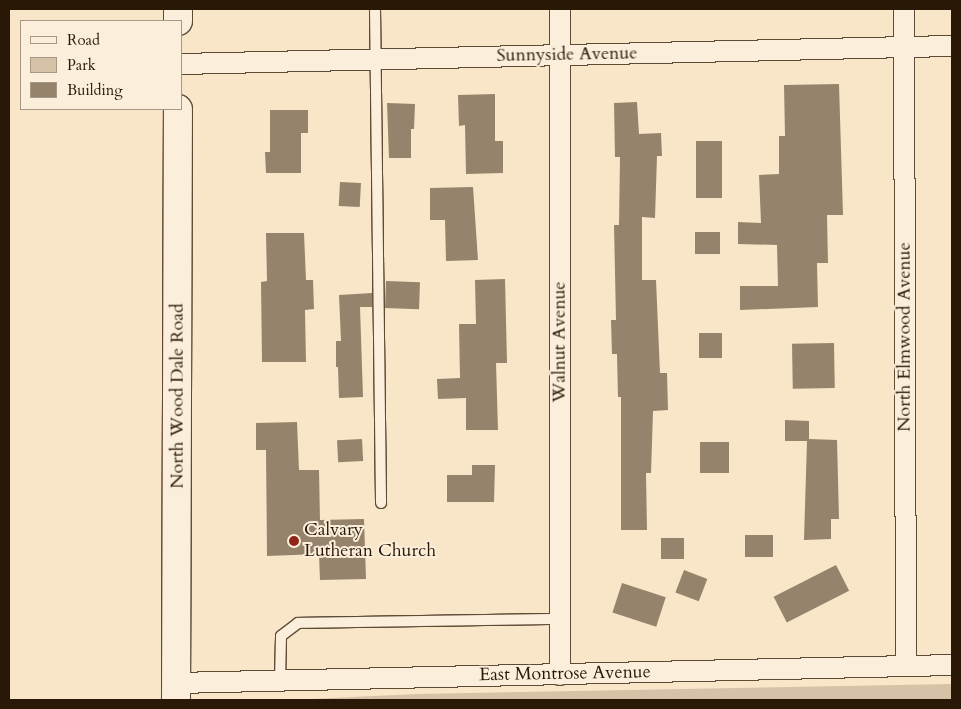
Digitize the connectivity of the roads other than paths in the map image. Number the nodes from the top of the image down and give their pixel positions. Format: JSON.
{"nodes":[{"id":1,"x":375,"y":9,"type":"edge"},
{"id":2,"x":560,"y":9,"type":"edge"},
{"id":3,"x":904,"y":9,"type":"edge"},
{"id":4,"x":952,"y":46,"type":"edge"},
{"id":5,"x":904,"y":47,"type":"junction"},
{"id":6,"x":560,"y":55,"type":"junction"},
{"id":7,"x":376,"y":60,"type":"junction"},
{"id":8,"x":182,"y":64,"type":"edge"},
{"id":9,"x":178,"y":110,"type":"edge"},
{"id":10,"x":381,"y":503,"type":"dead end"},
{"id":11,"x":560,"y":618,"type":"junction"},
{"id":12,"x":952,"y":665,"type":"edge"},
{"id":13,"x":906,"y":666,"type":"junction"},
{"id":14,"x":560,"y":675,"type":"junction"},
{"id":15,"x":280,"y":681,"type":"junction"},
{"id":16,"x":177,"y":692,"type":"edge"}],
"edges":[{"from":1,"to":7,"type":"lane"},
{"from":2,"to":6,"type":"street","name":"Walnut Avenue"},
{"from":3,"to":5,"type":"street","name":"North Elmwood Avenue"},
{"from":4,"to":5,"type":"street","name":"Sunnyside Avenue"},
{"from":5,"to":6,"type":"street","name":"Sunnyside Avenue"},
{"from":5,"to":13,"type":"street","name":"North Elmwood Avenue"},
{"from":6,"to":7,"type":"street","name":"Sunnyside Avenue"},
{"from":6,"to":11,"type":"street","name":"Walnut Avenue"},
{"from":7,"to":8,"type":"street","name":"Sunnyside Avenue"},
{"from":7,"to":10,"type":"lane"},
{"from":9,"to":16,"type":"main road","name":"North Wood Dale Road"},
{"from":11,"to":14,"type":"street","name":"Walnut Avenue"},
{"from":11,"to":15,"type":"lane"},
{"from":12,"to":13,"type":"street","name":"East Montrose Avenue"},
{"from":13,"to":14,"type":"street","name":"East Montrose Avenue"},
{"from":14,"to":15,"type":"street","name":"East Montrose Avenue"},
{"from":15,"to":16,"type":"street","name":"East Montrose Avenue"}]}
